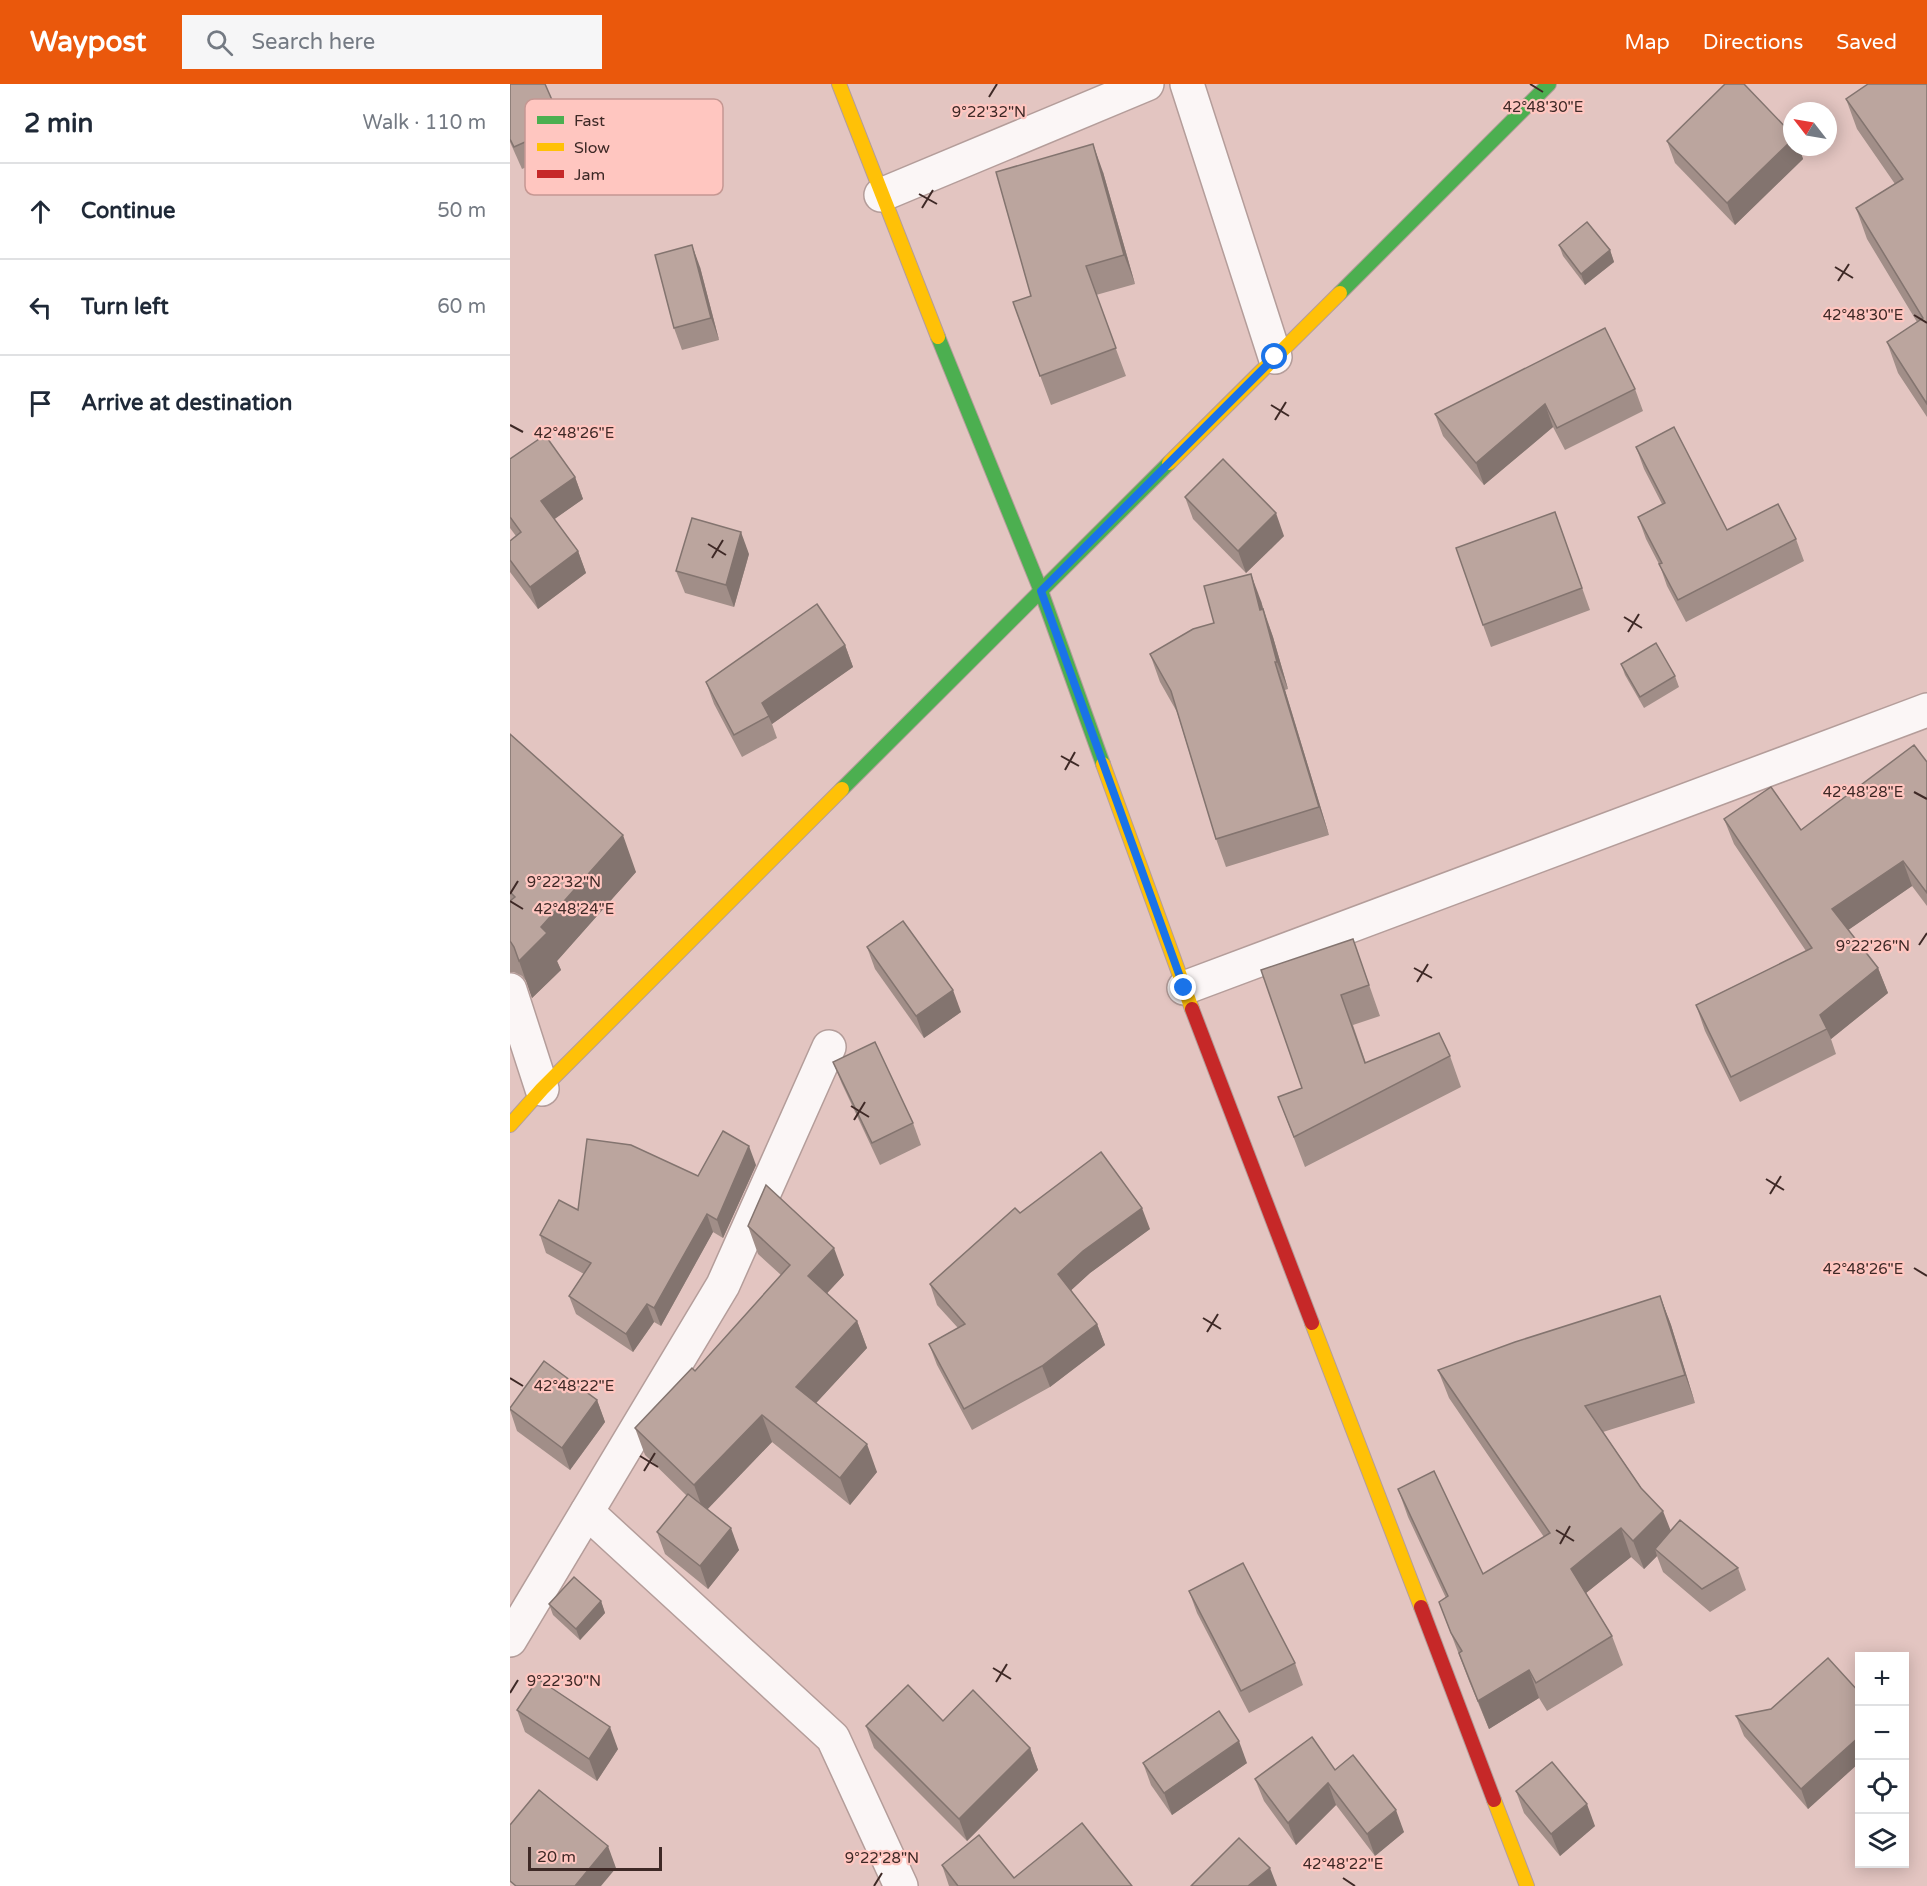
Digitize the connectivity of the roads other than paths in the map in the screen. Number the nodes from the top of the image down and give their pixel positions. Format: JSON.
{"nodes":[{"id":1,"x":839,"y":84,"type":"edge"},
{"id":2,"x":1147,"y":84,"type":"edge"},
{"id":3,"x":1187,"y":84,"type":"edge"},
{"id":4,"x":1549,"y":84,"type":"edge"},
{"id":5,"x":881,"y":195,"type":"junction"},
{"id":6,"x":1275,"y":357,"type":"junction"},
{"id":7,"x":1041,"y":591,"type":"junction"},
{"id":8,"x":1927,"y":710,"type":"edge"},
{"id":9,"x":1184,"y":988,"type":"junction"},
{"id":10,"x":510,"y":990,"type":"edge"},
{"id":11,"x":829,"y":1047,"type":"dead end"},
{"id":12,"x":542,"y":1089,"type":"junction"},
{"id":13,"x":510,"y":1125,"type":"edge"},
{"id":14,"x":587,"y":1512,"type":"junction"},
{"id":15,"x":510,"y":1640,"type":"edge"},
{"id":16,"x":901,"y":1886,"type":"edge"},
{"id":17,"x":1527,"y":1886,"type":"edge"}],
"edges":[{"from":1,"to":5,"type":"street"},
{"from":2,"to":5,"type":"street"},
{"from":3,"to":6,"type":"street"},
{"from":4,"to":6,"type":"street"},
{"from":5,"to":7,"type":"street"},
{"from":6,"to":7,"type":"street"},
{"from":7,"to":9,"type":"street"},
{"from":7,"to":12,"type":"street"},
{"from":8,"to":9,"type":"street"},
{"from":9,"to":17,"type":"street"},
{"from":10,"to":12,"type":"street"},
{"from":11,"to":14,"type":"street"},
{"from":12,"to":13,"type":"street"},
{"from":14,"to":15,"type":"street"},
{"from":14,"to":16,"type":"street"}]}
